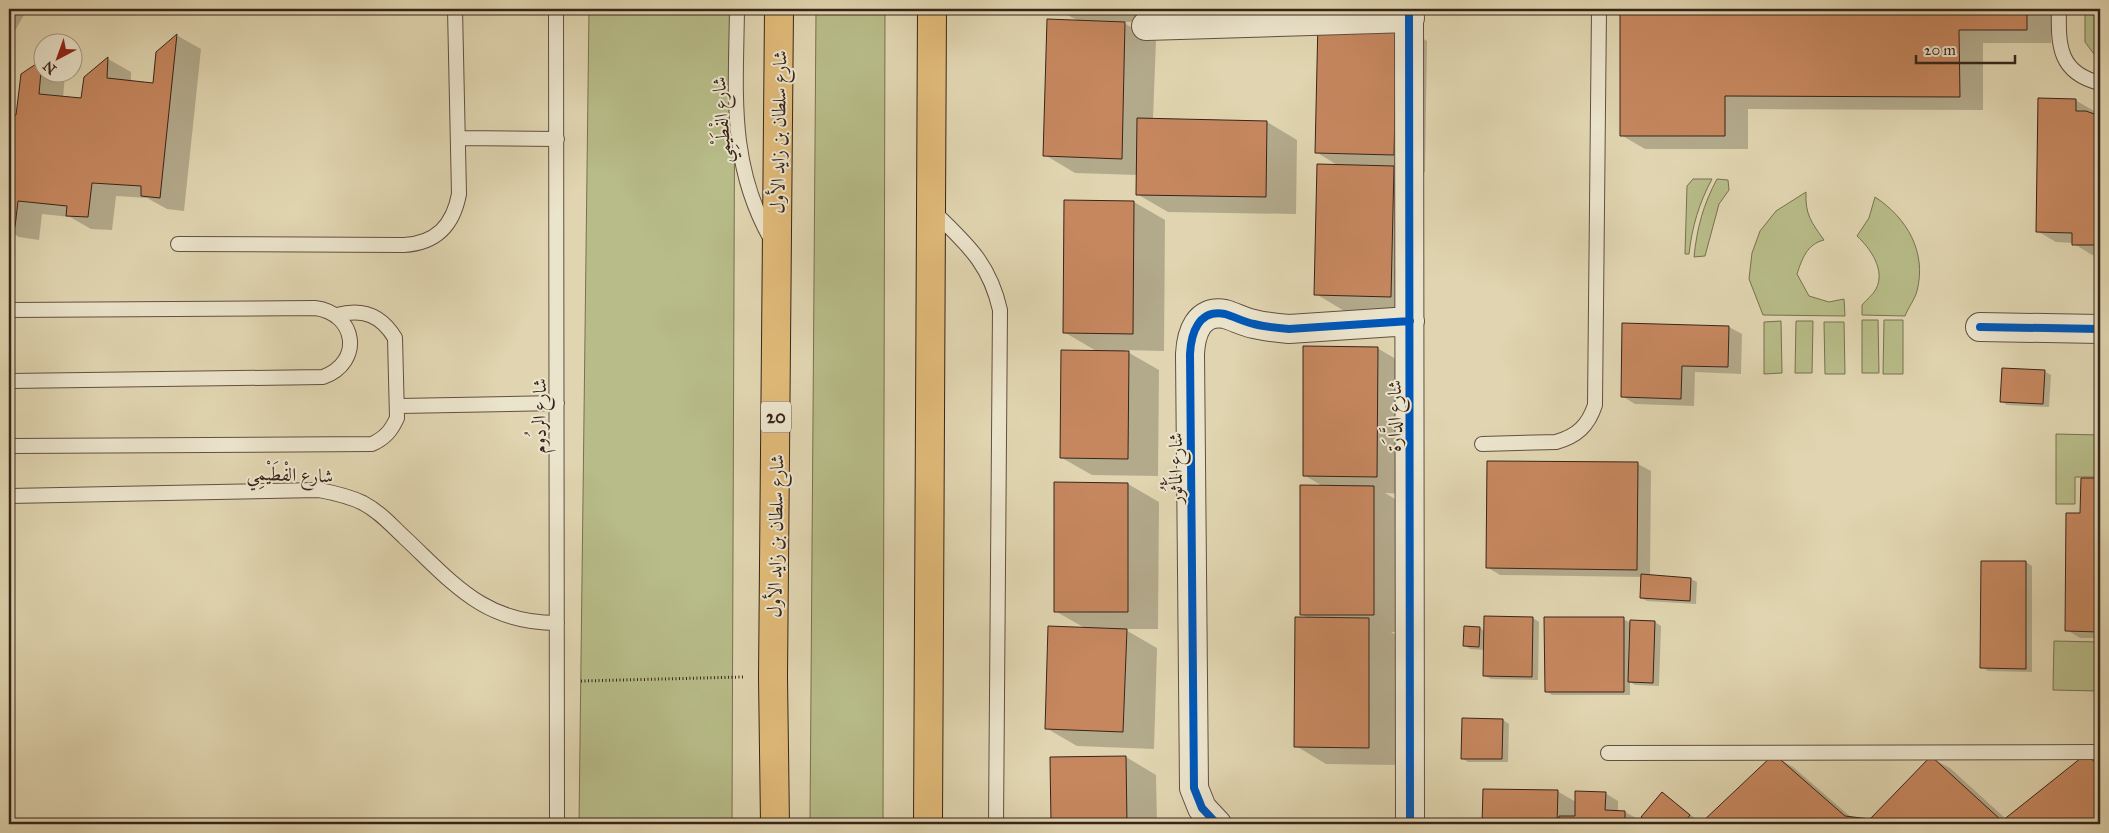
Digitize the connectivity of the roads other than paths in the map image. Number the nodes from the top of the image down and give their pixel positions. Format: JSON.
{"nodes":[{"id":1,"x":455,"y":9,"type":"edge"},
{"id":2,"x":556,"y":9,"type":"edge"},
{"id":3,"x":737,"y":9,"type":"edge"},
{"id":4,"x":780,"y":9,"type":"edge"},
{"id":5,"x":932,"y":9,"type":"edge"},
{"id":6,"x":1598,"y":9,"type":"edge"},
{"id":7,"x":2059,"y":9,"type":"edge"},
{"id":8,"x":1409,"y":14,"type":"edge"},
{"id":9,"x":1146,"y":26,"type":"dead end"},
{"id":10,"x":2100,"y":83,"type":"edge"},
{"id":11,"x":458,"y":138,"type":"junction"},
{"id":12,"x":557,"y":139,"type":"junction"},
{"id":13,"x":931,"y":209,"type":"junction"},
{"id":14,"x":178,"y":244,"type":"dead end"},
{"id":15,"x":777,"y":251,"type":"junction"},
{"id":16,"x":9,"y":310,"type":"edge"},
{"id":17,"x":336,"y":315,"type":"junction"},
{"id":18,"x":1410,"y":321,"type":"junction"},
{"id":19,"x":1980,"y":327,"type":"dead end"},
{"id":20,"x":2100,"y":329,"type":"edge"},
{"id":21,"x":9,"y":382,"type":"edge"},
{"id":22,"x":558,"y":403,"type":"junction"},
{"id":23,"x":399,"y":406,"type":"junction"},
{"id":24,"x":1482,"y":444,"type":"dead end"},
{"id":25,"x":9,"y":446,"type":"edge"},
{"id":26,"x":9,"y":496,"type":"edge"},
{"id":27,"x":557,"y":623,"type":"junction"},
{"id":28,"x":2100,"y":752,"type":"edge"},
{"id":29,"x":1608,"y":753,"type":"dead end"},
{"id":30,"x":557,"y":824,"type":"edge"},
{"id":31,"x":775,"y":824,"type":"edge"},
{"id":32,"x":928,"y":824,"type":"edge"},
{"id":33,"x":996,"y":824,"type":"edge"},
{"id":34,"x":1217,"y":824,"type":"edge"},
{"id":35,"x":1410,"y":824,"type":"edge"}],
"edges":[{"from":1,"to":11,"type":"lane"},
{"from":2,"to":12,"type":"lane","name":"شارع الردُوم"},
{"from":3,"to":15,"type":"lane","name":"شارع الفْطَيْمِي"},
{"from":4,"to":15,"type":"main road","name":"شارع سلطان بن زايد الأول","number":"20"},
{"from":5,"to":13,"type":"main road"},
{"from":6,"to":24,"type":"lane"},
{"from":7,"to":10,"type":"lane"},
{"from":8,"to":9,"type":"street","name":"شارع الدَّارَة"},
{"from":8,"to":18,"type":"street","name":"شارع الدَّارَة"},
{"from":11,"to":12,"type":"lane"},
{"from":11,"to":14,"type":"lane"},
{"from":12,"to":22,"type":"lane","name":"شارع الردُوم"},
{"from":13,"to":32,"type":"main road"},
{"from":13,"to":33,"type":"lane"},
{"from":15,"to":31,"type":"main road","name":"شارع سلطان بن زايد الأول","number":"20"},
{"from":16,"to":17,"type":"lane"},
{"from":17,"to":21,"type":"lane"},
{"from":17,"to":23,"type":"lane","name":"شارع الفْطَيْمِي"},
{"from":18,"to":34,"type":"street","name":"شارع المَأْثُور"},
{"from":18,"to":35,"type":"street","name":"شارع الدَّارَة"},
{"from":19,"to":20,"type":"street"},
{"from":22,"to":23,"type":"lane"},
{"from":22,"to":27,"type":"lane","name":"شارع الردُوم"},
{"from":23,"to":25,"type":"lane","name":"شارع الفْطَيْمِي"},
{"from":26,"to":27,"type":"lane","name":"شارع الفْطَيْمِي"},
{"from":27,"to":30,"type":"lane","name":"شارع الردُوم"},
{"from":28,"to":29,"type":"lane"}]}
